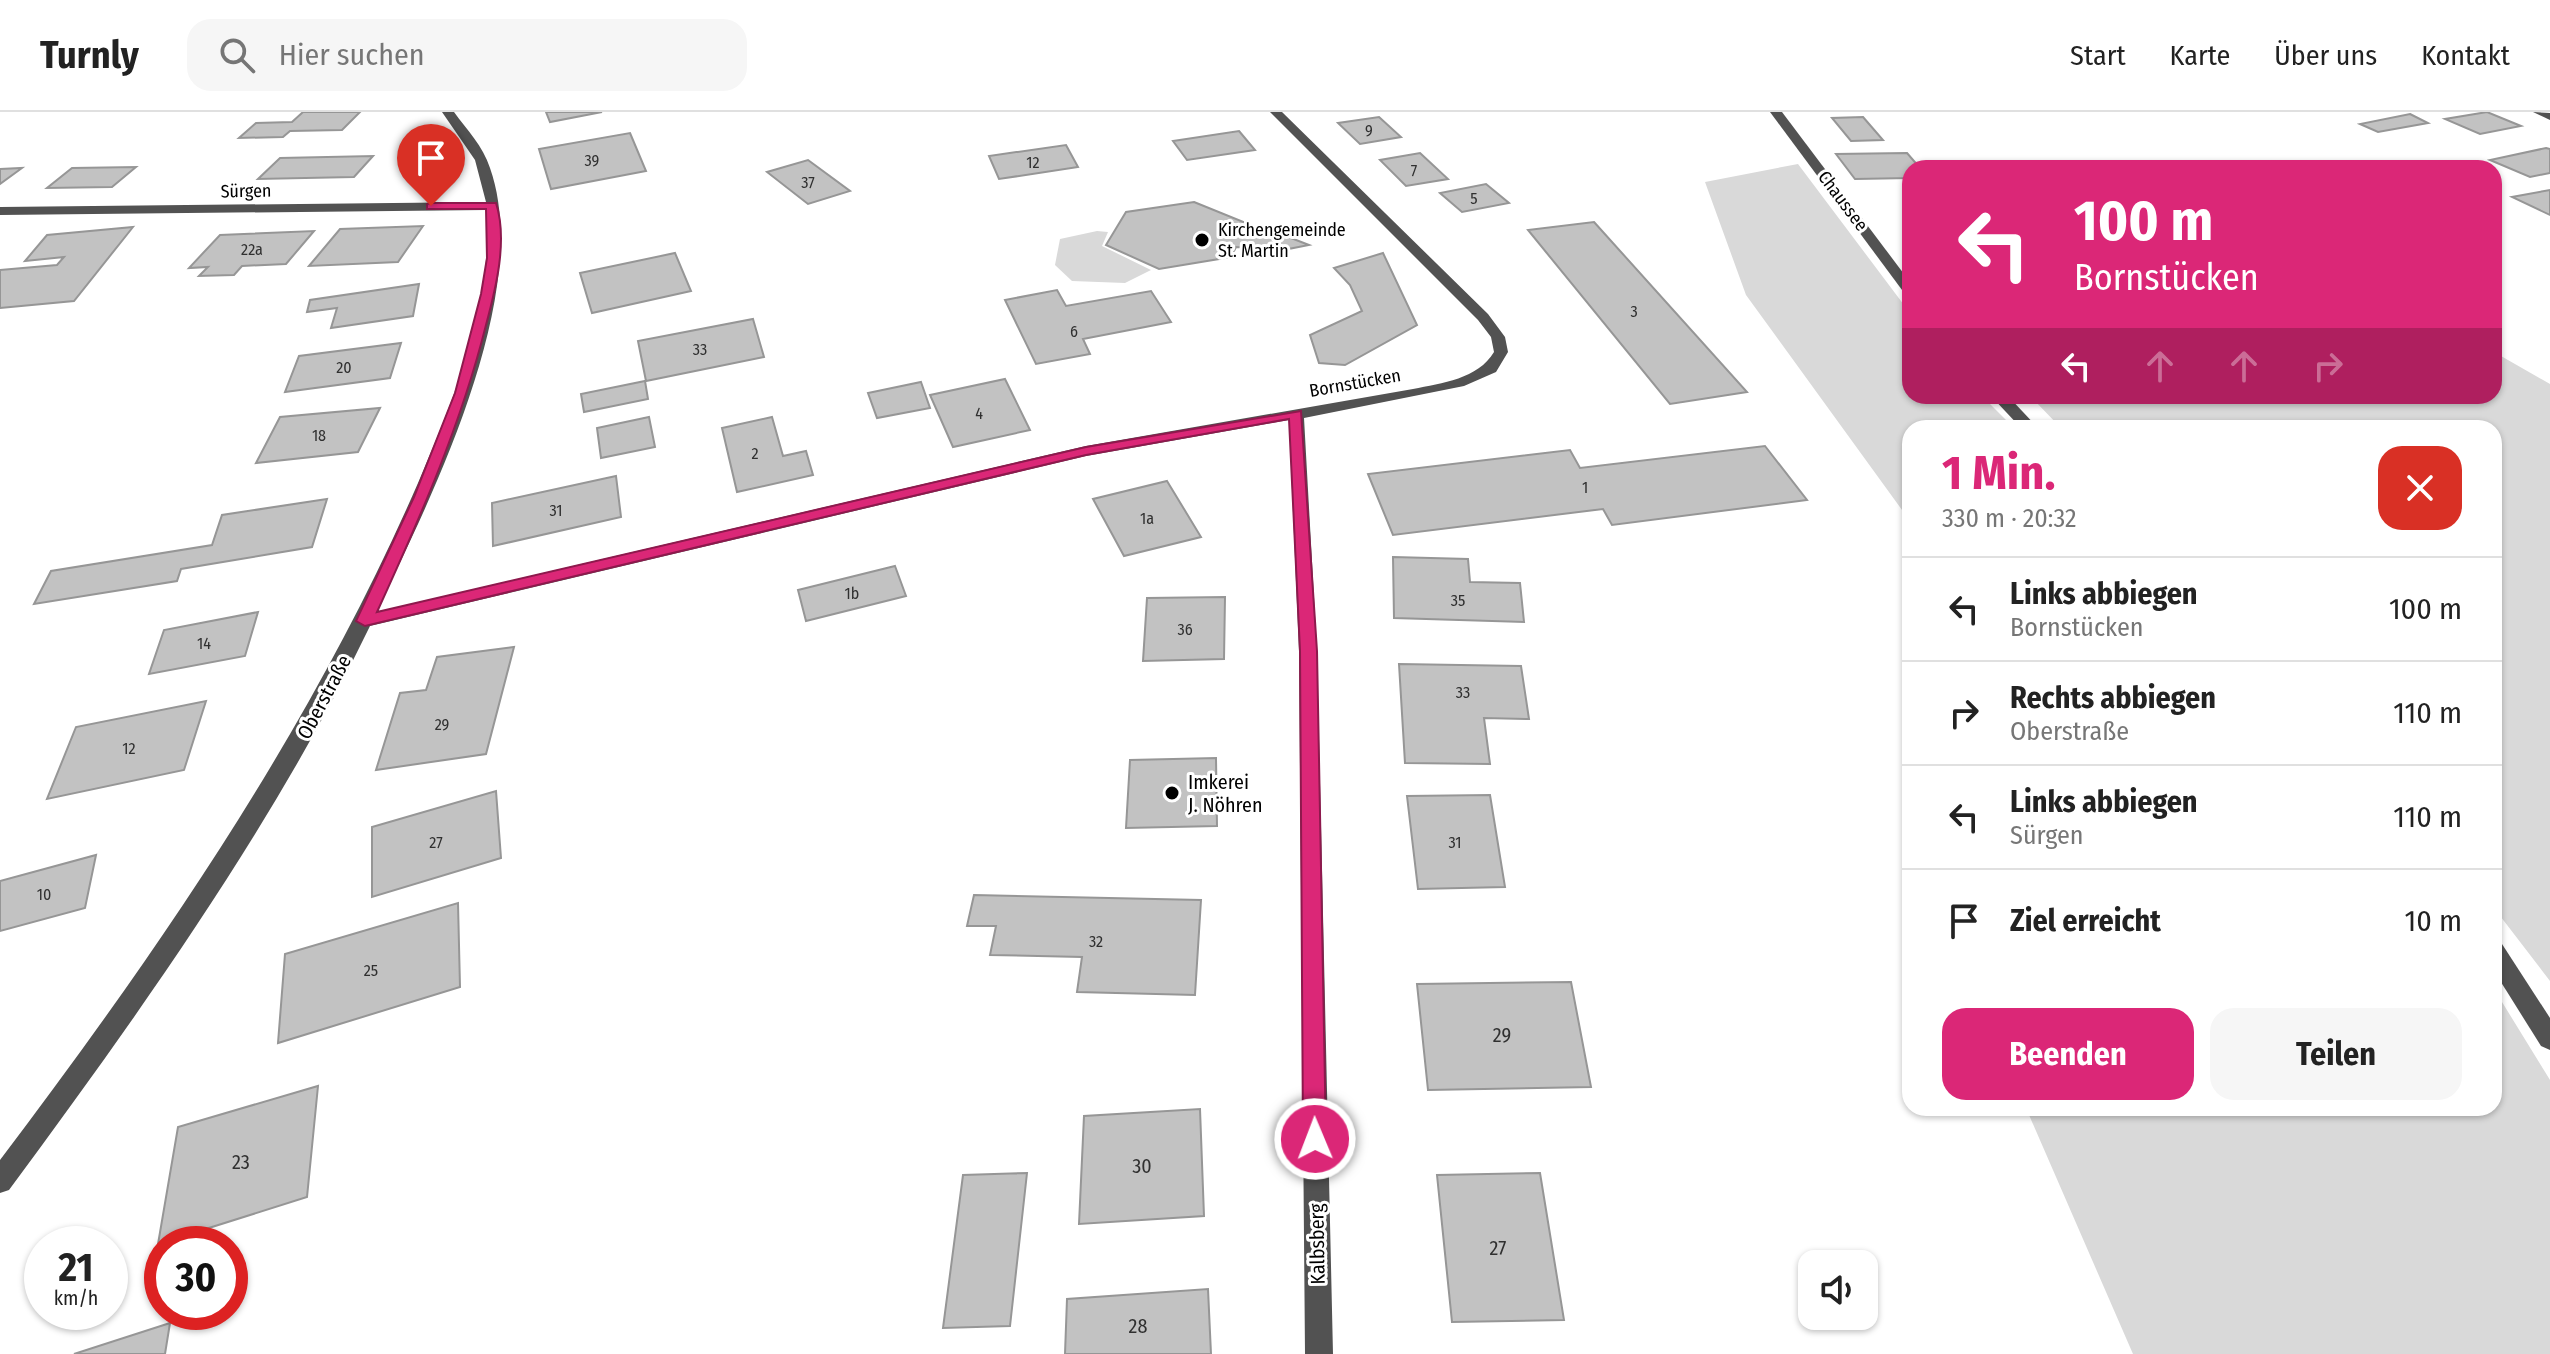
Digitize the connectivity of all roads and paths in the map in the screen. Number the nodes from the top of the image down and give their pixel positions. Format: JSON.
{"nodes":[{"id":1,"x":448,"y":112,"type":"edge"},
{"id":2,"x":1276,"y":112,"type":"edge"},
{"id":3,"x":1776,"y":112,"type":"edge"},
{"id":4,"x":2539,"y":112,"type":"edge"},
{"id":5,"x":2550,"y":117,"type":"edge"},
{"id":6,"x":492,"y":206,"type":"junction"},
{"id":7,"x":0,"y":211,"type":"edge"},
{"id":8,"x":1902,"y":280,"type":"edge"},
{"id":9,"x":2007,"y":404,"type":"edge"},
{"id":10,"x":1296,"y":414,"type":"junction"},
{"id":11,"x":2022,"y":420,"type":"edge"},
{"id":12,"x":365,"y":621,"type":"junction"},
{"id":13,"x":2502,"y":964,"type":"edge"},
{"id":14,"x":2550,"y":1039,"type":"edge"},
{"id":15,"x":0,"y":1181,"type":"edge"},
{"id":16,"x":1319,"y":1354,"type":"edge"}],
"edges":[{"from":1,"to":6,"type":"street","name":"Oberstraße"},
{"from":2,"to":10,"type":"street","name":"Bornstücken"},
{"from":3,"to":8,"type":"street","name":"Chaussee"},
{"from":4,"to":5,"type":"street"},
{"from":6,"to":7,"type":"street","name":"Sürgen"},
{"from":6,"to":12,"type":"street","name":"Oberstraße"},
{"from":9,"to":11,"type":"street"},
{"from":10,"to":12,"type":"street","name":"Bornstücken"},
{"from":10,"to":16,"type":"street","name":"Kalbsberg"},
{"from":12,"to":15,"type":"street","name":"Oberstraße"},
{"from":13,"to":14,"type":"street"}]}
